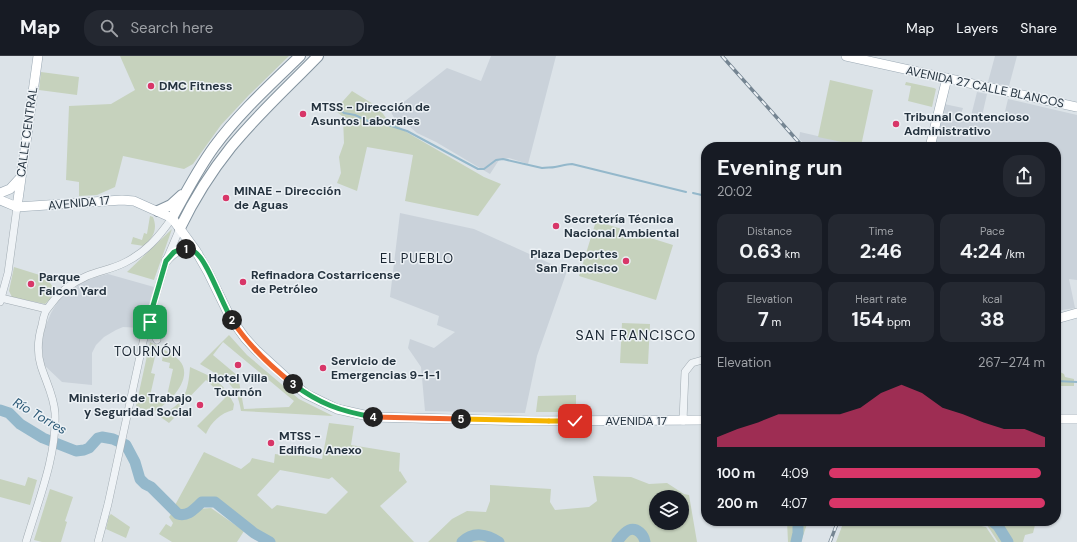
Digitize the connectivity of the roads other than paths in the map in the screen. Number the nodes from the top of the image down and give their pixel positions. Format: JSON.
{"nodes":[{"id":1,"x":38,"y":56,"type":"edge"},
{"id":2,"x":300,"y":56,"type":"edge"},
{"id":3,"x":318,"y":56,"type":"edge"},
{"id":4,"x":846,"y":56,"type":"edge"},
{"id":5,"x":947,"y":78,"type":"junction"},
{"id":6,"x":1077,"y":107,"type":"edge"},
{"id":7,"x":931,"y":142,"type":"edge"},
{"id":8,"x":21,"y":177,"type":"junction"},
{"id":9,"x":187,"y":192,"type":"junction"},
{"id":10,"x":0,"y":193,"type":"edge"},
{"id":11,"x":0,"y":200,"type":"edge"},
{"id":12,"x":17,"y":207,"type":"junction"},
{"id":13,"x":158,"y":211,"type":"junction"},
{"id":14,"x":172,"y":218,"type":"junction"},
{"id":15,"x":180,"y":228,"type":"junction"},
{"id":16,"x":199,"y":255,"type":"junction"},
{"id":17,"x":166,"y":261,"type":"junction"},
{"id":18,"x":1,"y":300,"type":"edge"},
{"id":19,"x":47,"y":309,"type":"junction"},
{"id":20,"x":1077,"y":313,"type":"edge"},
{"id":21,"x":150,"y":316,"type":"junction"},
{"id":22,"x":1061,"y":318,"type":"edge"},
{"id":23,"x":156,"y":340,"type":"dead end"},
{"id":24,"x":701,"y":360,"type":"edge"},
{"id":25,"x":1077,"y":419,"type":"edge"},
{"id":26,"x":683,"y":420,"type":"junction"},
{"id":27,"x":701,"y":420,"type":"edge"},
{"id":28,"x":1061,"y":420,"type":"edge"},
{"id":29,"x":26,"y":542,"type":"edge"},
{"id":30,"x":98,"y":542,"type":"edge"}],
"edges":[{"from":1,"to":8,"type":"main road","name":"CALLE CENTRAL"},
{"from":2,"to":9,"type":"highway"},
{"from":3,"to":15,"type":"highway"},
{"from":4,"to":5,"type":"main road","name":"AVENIDA 27 CALLE BLANCOS"},
{"from":5,"to":6,"type":"main road","name":"AVENIDA 27 CALLE BLANCOS"},
{"from":5,"to":7,"type":"main road"},
{"from":8,"to":10,"type":"main road"},
{"from":8,"to":12,"type":"main road","name":"CALLE CENTRAL"},
{"from":9,"to":13,"type":"highway"},
{"from":9,"to":14,"type":"highway"},
{"from":11,"to":12,"type":"main road","name":"AVENIDA 17"},
{"from":12,"to":13,"type":"main road","name":"AVENIDA 17"},
{"from":12,"to":18,"type":"street"},
{"from":13,"to":14,"type":"main road","name":"AVENIDA 17"},
{"from":14,"to":15,"type":"main road","name":"AVENIDA 17"},
{"from":14,"to":19,"type":"street"},
{"from":15,"to":16,"type":"main road","name":"AVENIDA 17"},
{"from":15,"to":17,"type":"street"},
{"from":16,"to":17,"type":"main road"},
{"from":16,"to":26,"type":"main road","name":"AVENIDA 17"},
{"from":17,"to":21,"type":"street"},
{"from":18,"to":19,"type":"street"},
{"from":19,"to":29,"type":"street"},
{"from":20,"to":22,"type":"main road"},
{"from":21,"to":23,"type":"street"},
{"from":21,"to":30,"type":"street"},
{"from":24,"to":26,"type":"street"},
{"from":25,"to":28,"type":"main road"},
{"from":26,"to":27,"type":"main road","name":"AVENIDA 17"}]}
